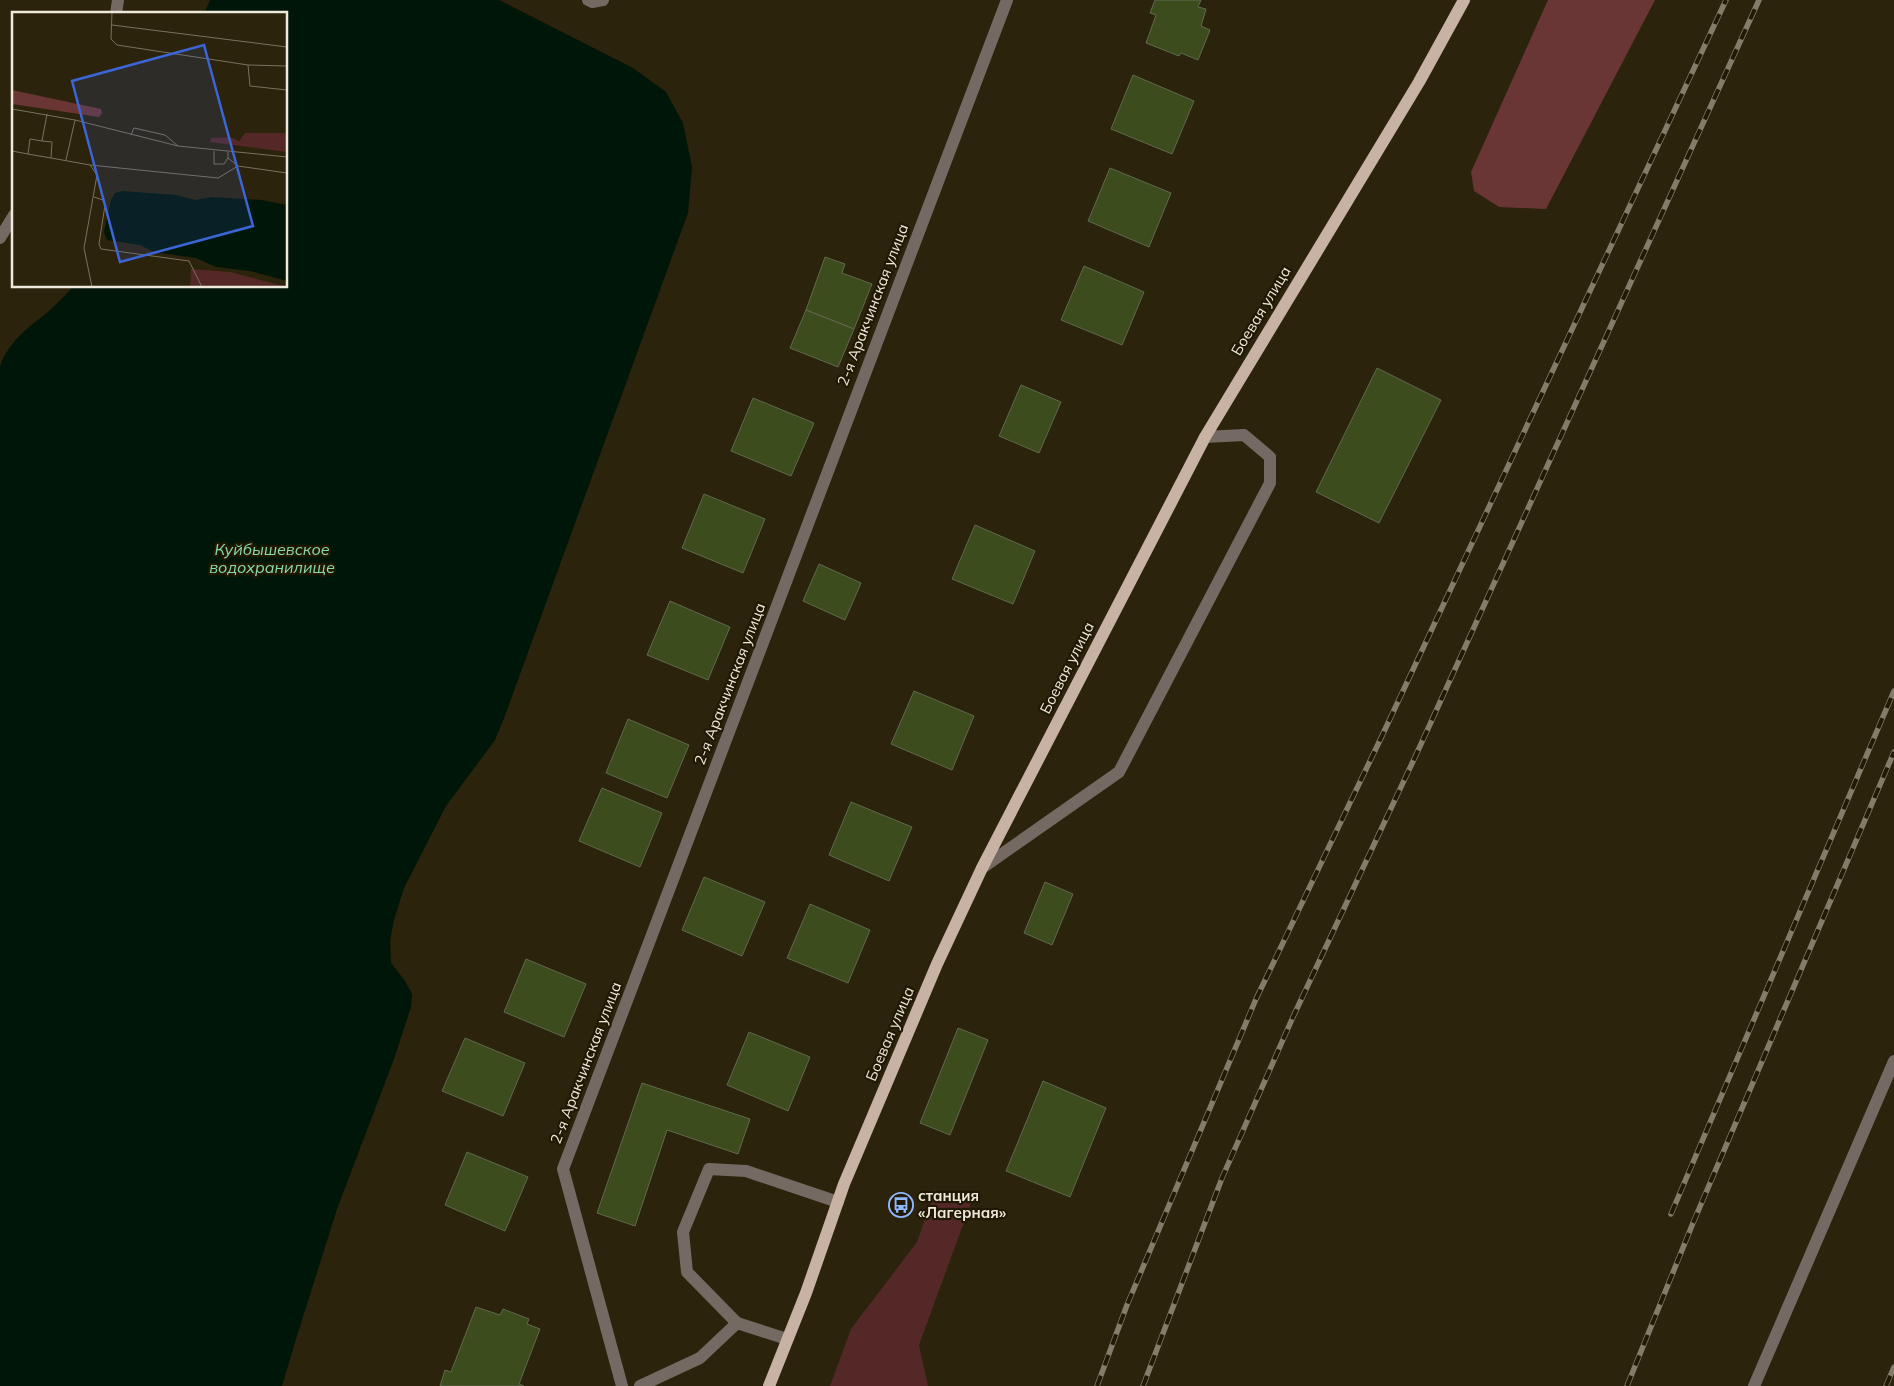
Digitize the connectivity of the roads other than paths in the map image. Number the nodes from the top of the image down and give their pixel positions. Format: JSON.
{"nodes":[{"id":1,"x":588,"y":0,"type":"edge"},
{"id":2,"x":603,"y":0,"type":"edge"},
{"id":3,"x":1006,"y":0,"type":"edge"},
{"id":4,"x":1464,"y":0,"type":"edge"},
{"id":5,"x":12,"y":218,"type":"edge"},
{"id":6,"x":0,"y":238,"type":"edge"},
{"id":7,"x":1205,"y":437,"type":"junction"},
{"id":8,"x":982,"y":868,"type":"junction"},
{"id":9,"x":1894,"y":1061,"type":"edge"},
{"id":10,"x":838,"y":1202,"type":"junction"},
{"id":11,"x":737,"y":1323,"type":"junction"},
{"id":12,"x":787,"y":1339,"type":"junction"},
{"id":13,"x":622,"y":1386,"type":"edge"},
{"id":14,"x":640,"y":1386,"type":"edge"},
{"id":15,"x":769,"y":1386,"type":"edge"},
{"id":16,"x":1754,"y":1386,"type":"edge"}],
"edges":[{"from":1,"to":2,"type":"street"},
{"from":3,"to":13,"type":"street","name":"2-я Аракчинская улица"},
{"from":4,"to":7,"type":"main road","name":"Боевая улица"},
{"from":5,"to":6,"type":"street"},
{"from":7,"to":8,"type":"main road","name":"Боевая улица"},
{"from":7,"to":8,"type":"street"},
{"from":8,"to":10,"type":"main road","name":"Боевая улица"},
{"from":9,"to":16,"type":"street"},
{"from":10,"to":11,"type":"street"},
{"from":10,"to":12,"type":"main road","name":"Боевая улица"},
{"from":11,"to":12,"type":"street"},
{"from":11,"to":14,"type":"street"},
{"from":12,"to":15,"type":"main road","name":"Боевая улица"}]}
